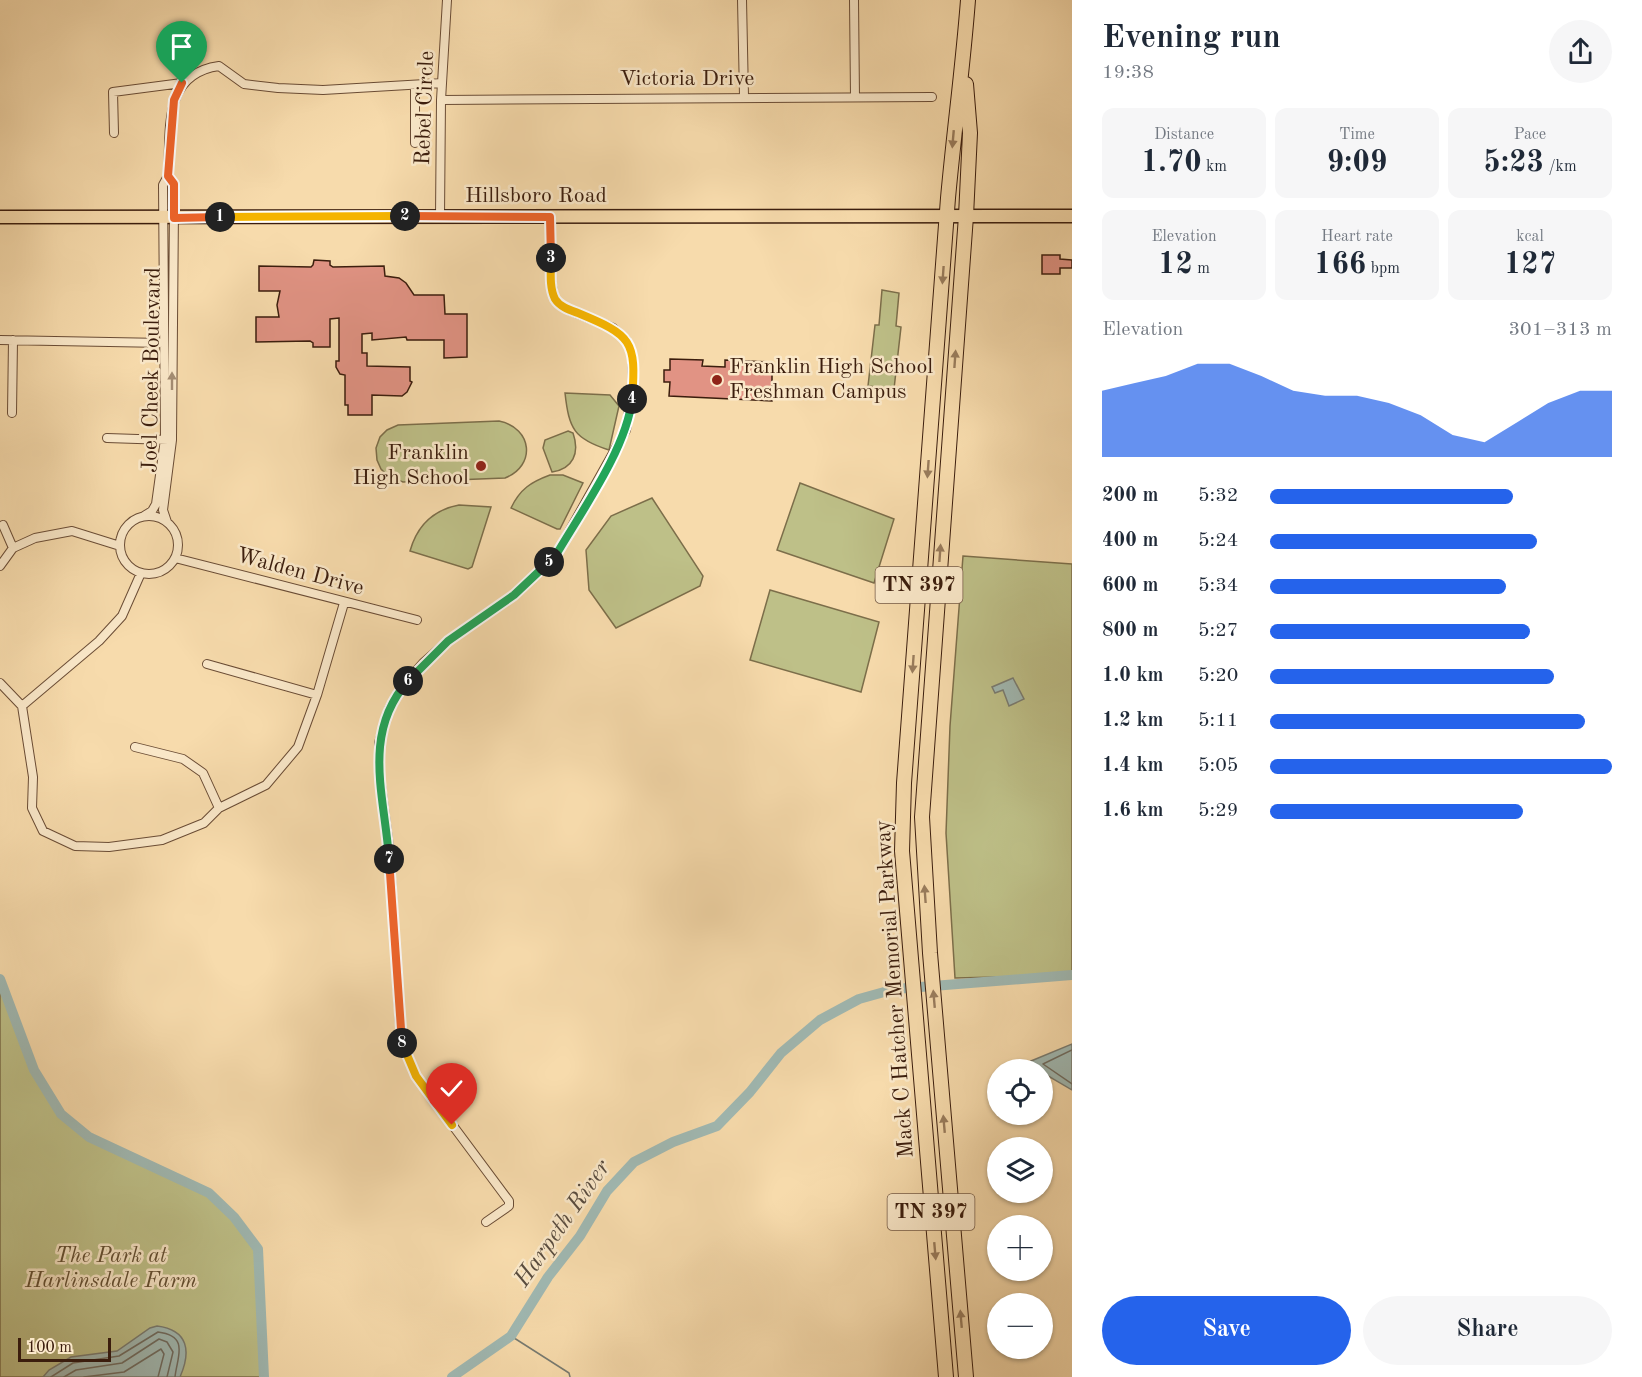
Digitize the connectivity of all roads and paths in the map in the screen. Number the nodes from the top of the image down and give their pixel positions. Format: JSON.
{"nodes":[{"id":1,"x":447,"y":0,"type":"edge"},
{"id":2,"x":742,"y":0,"type":"edge"},
{"id":3,"x":854,"y":0,"type":"edge"},
{"id":4,"x":968,"y":0,"type":"edge"},
{"id":5,"x":964,"y":60,"type":"junction"},
{"id":6,"x":182,"y":83,"type":"junction"},
{"id":7,"x":442,"y":83,"type":"junction"},
{"id":8,"x":415,"y":85,"type":"junction"},
{"id":9,"x":744,"y":96,"type":"junction"},
{"id":10,"x":932,"y":97,"type":"dead end"},
{"id":11,"x":855,"y":98,"type":"junction"},
{"id":12,"x":441,"y":100,"type":"junction"},
{"id":13,"x":114,"y":133,"type":"dead end"},
{"id":14,"x":414,"y":143,"type":"dead end"},
{"id":15,"x":440,"y":216,"type":"junction"},
{"id":16,"x":947,"y":216,"type":"junction"},
{"id":17,"x":966,"y":216,"type":"junction"},
{"id":18,"x":1072,"y":216,"type":"edge"},
{"id":19,"x":0,"y":217,"type":"edge"},
{"id":20,"x":550,"y":217,"type":"junction"},
{"id":21,"x":169,"y":218,"type":"junction"},
{"id":22,"x":173,"y":255,"type":"junction"},
{"id":23,"x":164,"y":256,"type":"junction"},
{"id":24,"x":0,"y":340,"type":"edge"},
{"id":25,"x":13,"y":340,"type":"junction"},
{"id":26,"x":164,"y":343,"type":"junction"},
{"id":27,"x":12,"y":413,"type":"dead end"},
{"id":28,"x":107,"y":438,"type":"dead end"},
{"id":29,"x":168,"y":440,"type":"junction"},
{"id":30,"x":144,"y":516,"type":"junction"},
{"id":31,"x":167,"y":522,"type":"junction"},
{"id":32,"x":3,"y":525,"type":"dead end"},
{"id":33,"x":120,"y":546,"type":"junction"},
{"id":34,"x":13,"y":548,"type":"junction"},
{"id":35,"x":175,"y":558,"type":"junction"},
{"id":36,"x":0,"y":566,"type":"edge"},
{"id":37,"x":141,"y":573,"type":"junction"},
{"id":38,"x":344,"y":603,"type":"junction"},
{"id":39,"x":417,"y":620,"type":"dead end"},
{"id":40,"x":207,"y":664,"type":"dead end"},
{"id":41,"x":0,"y":683,"type":"edge"},
{"id":42,"x":317,"y":695,"type":"junction"},
{"id":43,"x":22,"y":706,"type":"junction"},
{"id":44,"x":135,"y":747,"type":"dead end"},
{"id":45,"x":219,"y":808,"type":"junction"},
{"id":46,"x":486,"y":1222,"type":"dead end"},
{"id":47,"x":946,"y":1377,"type":"edge"},
{"id":48,"x":966,"y":1377,"type":"edge"}],
"edges":[{"from":1,"to":7,"type":"street","name":"Rebel Circle"},
{"from":2,"to":9,"type":"street"},
{"from":3,"to":11,"type":"street"},
{"from":4,"to":5,"type":"highway","name":"Mack C Hatcher Memorial Parkway","number":"TN 397"},
{"from":5,"to":16,"type":"highway","name":"Mack C Hatcher Memorial Parkway","number":"TN 397","one_way":true},
{"from":5,"to":17,"type":"highway","name":"Mack C Hatcher Memorial Parkway","number":"TN 397"},
{"from":6,"to":8,"type":"street"},
{"from":6,"to":13,"type":"street"},
{"from":6,"to":21,"type":"street"},
{"from":7,"to":8,"type":"street"},
{"from":7,"to":12,"type":"street","name":"Rebel Circle"},
{"from":8,"to":14,"type":"street"},
{"from":9,"to":11,"type":"street","name":"Victoria Drive"},
{"from":9,"to":12,"type":"street","name":"Victoria Drive"},
{"from":10,"to":11,"type":"street","name":"Victoria Drive"},
{"from":12,"to":15,"type":"street","name":"Rebel Circle"},
{"from":15,"to":20,"type":"main road","name":"Hillsboro Road"},
{"from":15,"to":21,"type":"main road","name":"Hillsboro Road"},
{"from":16,"to":17,"type":"main road","name":"Hillsboro Road"},
{"from":16,"to":20,"type":"main road","name":"Hillsboro Road"},
{"from":16,"to":47,"type":"highway","name":"Mack C Hatcher Memorial Parkway","number":"TN 397","one_way":true},
{"from":17,"to":18,"type":"main road","name":"Hillsboro Road"},
{"from":48,"to":17,"type":"highway","name":"Mack C Hatcher Memorial Parkway","number":"TN 397","one_way":true},
{"from":19,"to":21,"type":"main road","name":"Hillsboro Road"},
{"from":20,"to":46,"type":"street"},
{"from":21,"to":22,"type":"street","name":"Joel Cheek Boulevard"},
{"from":21,"to":23,"type":"street","name":"Joel Cheek Boulevard"},
{"from":22,"to":23,"type":"street"},
{"from":29,"to":22,"type":"street","name":"Joel Cheek Boulevard","one_way":true},
{"from":23,"to":26,"type":"street","name":"Joel Cheek Boulevard"},
{"from":24,"to":25,"type":"street"},
{"from":25,"to":26,"type":"street"},
{"from":25,"to":27,"type":"street"},
{"from":26,"to":29,"type":"street","name":"Joel Cheek Boulevard"},
{"from":28,"to":29,"type":"street"},
{"from":29,"to":30,"type":"street","name":"Joel Cheek Boulevard"},
{"from":29,"to":31,"type":"street","name":"Joel Cheek Boulevard"},
{"from":30,"to":31,"type":"street"},
{"from":30,"to":33,"type":"street"},
{"from":31,"to":35,"type":"street"},
{"from":32,"to":34,"type":"street"},
{"from":33,"to":34,"type":"street"},
{"from":33,"to":37,"type":"street"},
{"from":34,"to":36,"type":"street"},
{"from":35,"to":37,"type":"street"},
{"from":35,"to":38,"type":"street","name":"Walden Drive"},
{"from":37,"to":43,"type":"street"},
{"from":38,"to":39,"type":"street","name":"Walden Drive"},
{"from":38,"to":42,"type":"street"},
{"from":40,"to":42,"type":"street"},
{"from":41,"to":43,"type":"street"},
{"from":42,"to":45,"type":"street"},
{"from":43,"to":45,"type":"street"},
{"from":44,"to":45,"type":"street"}]}
